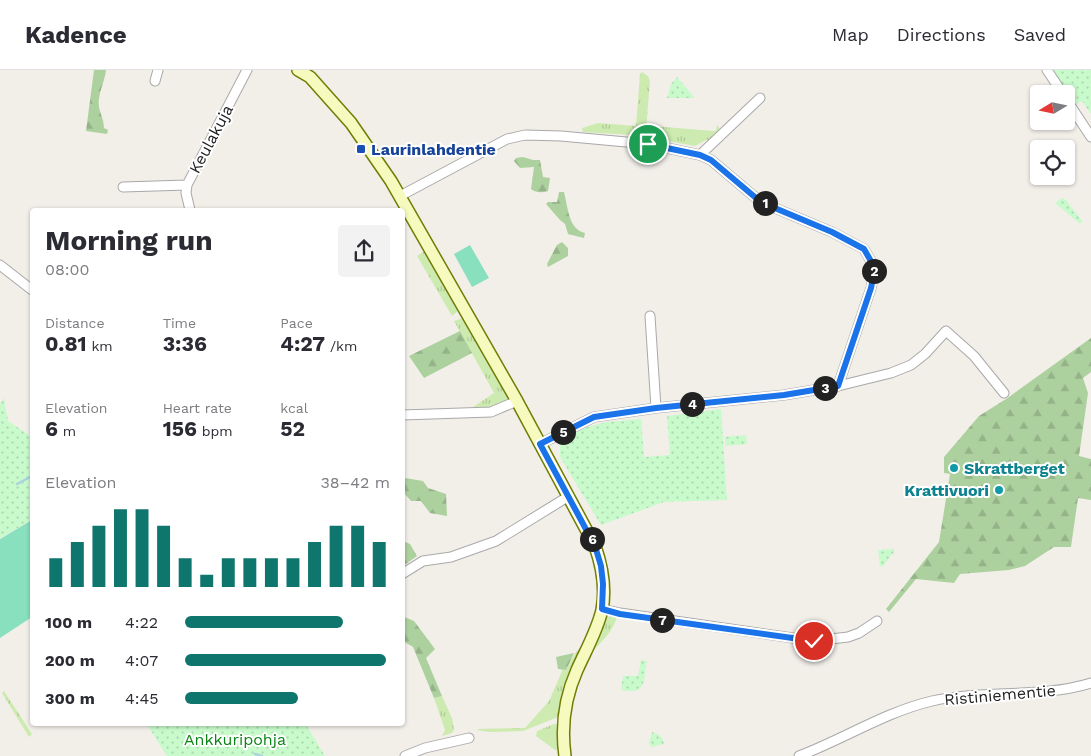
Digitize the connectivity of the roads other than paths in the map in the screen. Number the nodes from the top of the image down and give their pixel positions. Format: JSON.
{"nodes":[{"id":1,"x":158,"y":70,"type":"edge"},
{"id":2,"x":246,"y":70,"type":"edge"},
{"id":3,"x":298,"y":70,"type":"edge"},
{"id":4,"x":1047,"y":70,"type":"edge"},
{"id":5,"x":312,"y":74,"type":"edge"},
{"id":6,"x":155,"y":81,"type":"dead end"},
{"id":7,"x":1057,"y":85,"type":"edge"},
{"id":8,"x":760,"y":98,"type":"dead end"},
{"id":9,"x":1075,"y":113,"type":"edge"},
{"id":10,"x":1091,"y":137,"type":"edge"},
{"id":11,"x":700,"y":155,"type":"junction"},
{"id":12,"x":187,"y":185,"type":"junction"},
{"id":13,"x":123,"y":187,"type":"dead end"},
{"id":14,"x":400,"y":196,"type":"junction"},
{"id":15,"x":190,"y":208,"type":"edge"},
{"id":16,"x":0,"y":265,"type":"edge"},
{"id":17,"x":30,"y":288,"type":"edge"},
{"id":18,"x":650,"y":316,"type":"dead end"},
{"id":19,"x":838,"y":386,"type":"junction"},
{"id":20,"x":1004,"y":393,"type":"dead end"},
{"id":21,"x":517,"y":401,"type":"junction"},
{"id":22,"x":656,"y":408,"type":"junction"},
{"id":23,"x":405,"y":415,"type":"edge"},
{"id":24,"x":540,"y":444,"type":"junction"},
{"id":25,"x":570,"y":496,"type":"junction"},
{"id":26,"x":405,"y":572,"type":"edge"},
{"id":27,"x":602,"y":609,"type":"junction"},
{"id":28,"x":876,"y":621,"type":"dead end"},
{"id":29,"x":1091,"y":684,"type":"edge"},
{"id":30,"x":469,"y":738,"type":"dead end"},
{"id":31,"x":405,"y":756,"type":"edge"},
{"id":32,"x":565,"y":756,"type":"edge"},
{"id":33,"x":799,"y":756,"type":"edge"}],
"edges":[{"from":1,"to":6,"type":"street"},
{"from":2,"to":12,"type":"street","name":"Keulakuja"},
{"from":3,"to":5,"type":"street"},
{"from":4,"to":7,"type":"street"},
{"from":5,"to":14,"type":"street"},
{"from":8,"to":11,"type":"street"},
{"from":9,"to":10,"type":"street"},
{"from":11,"to":14,"type":"street"},
{"from":11,"to":19,"type":"street"},
{"from":12,"to":13,"type":"street"},
{"from":12,"to":15,"type":"street","name":"Keulakuja"},
{"from":14,"to":21,"type":"street"},
{"from":16,"to":17,"type":"street"},
{"from":18,"to":22,"type":"street"},
{"from":19,"to":20,"type":"street"},
{"from":19,"to":22,"type":"street"},
{"from":21,"to":23,"type":"street"},
{"from":21,"to":24,"type":"street"},
{"from":22,"to":24,"type":"street"},
{"from":24,"to":25,"type":"street"},
{"from":25,"to":26,"type":"street"},
{"from":25,"to":27,"type":"street"},
{"from":27,"to":28,"type":"street"},
{"from":27,"to":32,"type":"street"},
{"from":29,"to":33,"type":"street","name":"Ristiniementie"},
{"from":30,"to":31,"type":"street"}]}
